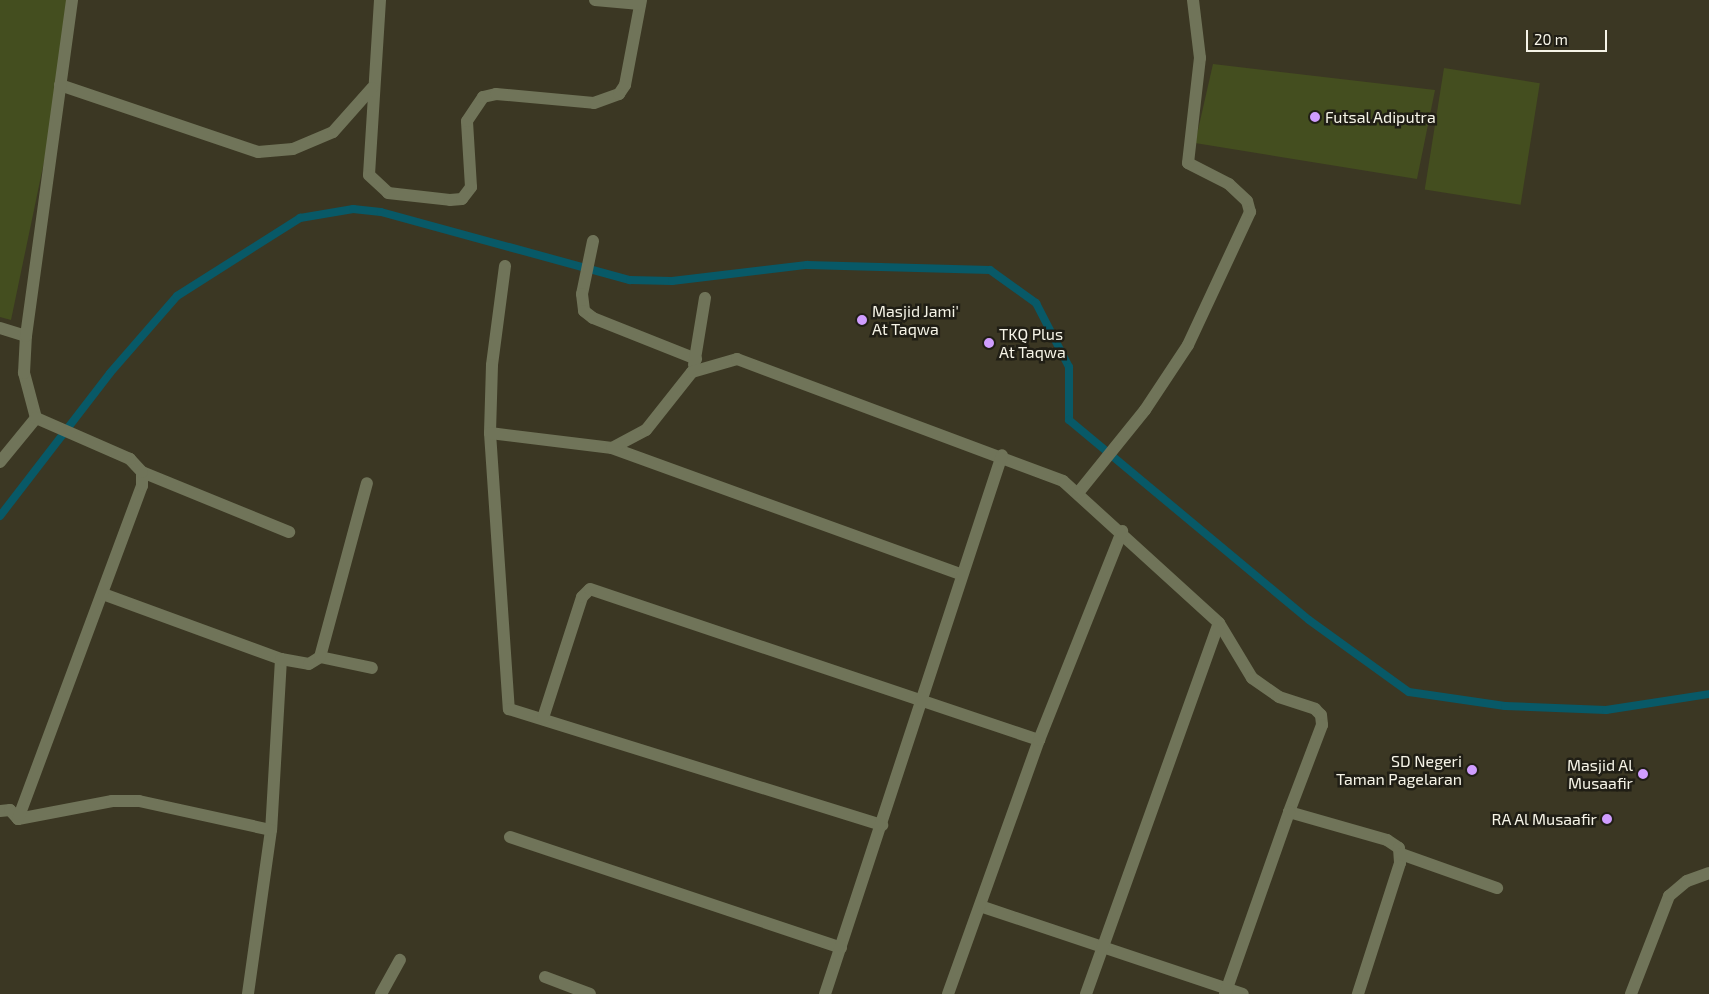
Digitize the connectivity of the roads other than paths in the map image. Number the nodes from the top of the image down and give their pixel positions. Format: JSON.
{"nodes":[{"id":1,"x":72,"y":0,"type":"edge"},
{"id":2,"x":380,"y":0,"type":"edge"},
{"id":3,"x":595,"y":0,"type":"edge"},
{"id":4,"x":1193,"y":0,"type":"edge"},
{"id":5,"x":641,"y":2,"type":"edge"},
{"id":6,"x":374,"y":84,"type":"junction"},
{"id":7,"x":60,"y":85,"type":"junction"},
{"id":8,"x":593,"y":241,"type":"dead end"},
{"id":9,"x":505,"y":266,"type":"dead end"},
{"id":10,"x":705,"y":298,"type":"dead end"},
{"id":11,"x":0,"y":328,"type":"edge"},
{"id":12,"x":26,"y":336,"type":"junction"},
{"id":13,"x":696,"y":359,"type":"junction"},
{"id":14,"x":692,"y":372,"type":"junction"},
{"id":15,"x":41,"y":420,"type":"junction"},
{"id":16,"x":490,"y":433,"type":"junction"},
{"id":17,"x":612,"y":448,"type":"junction"},
{"id":18,"x":1002,"y":455,"type":"junction"},
{"id":19,"x":0,"y":462,"type":"edge"},
{"id":20,"x":142,"y":472,"type":"junction"},
{"id":21,"x":367,"y":483,"type":"dead end"},
{"id":22,"x":1078,"y":493,"type":"junction"},
{"id":23,"x":1122,"y":531,"type":"junction"},
{"id":24,"x":289,"y":532,"type":"dead end"},
{"id":25,"x":962,"y":575,"type":"junction"},
{"id":26,"x":103,"y":594,"type":"junction"},
{"id":27,"x":1219,"y":623,"type":"junction"},
{"id":28,"x":320,"y":657,"type":"junction"},
{"id":29,"x":281,"y":659,"type":"junction"},
{"id":30,"x":372,"y":668,"type":"dead end"},
{"id":31,"x":921,"y":703,"type":"junction"},
{"id":32,"x":543,"y":718,"type":"junction"},
{"id":33,"x":1040,"y":740,"type":"junction"},
{"id":34,"x":0,"y":811,"type":"edge"},
{"id":35,"x":1289,"y":812,"type":"junction"},
{"id":36,"x":18,"y":819,"type":"junction"},
{"id":37,"x":882,"y":825,"type":"junction"},
{"id":38,"x":271,"y":830,"type":"junction"},
{"id":39,"x":510,"y":837,"type":"dead end"},
{"id":40,"x":1401,"y":854,"type":"junction"},
{"id":41,"x":1709,"y":873,"type":"edge"},
{"id":42,"x":1497,"y":888,"type":"dead end"},
{"id":43,"x":980,"y":906,"type":"junction"},
{"id":44,"x":841,"y":948,"type":"junction"},
{"id":45,"x":1101,"y":948,"type":"junction"},
{"id":46,"x":400,"y":960,"type":"dead end"},
{"id":47,"x":545,"y":977,"type":"dead end"},
{"id":48,"x":1226,"y":991,"type":"edge"},
{"id":49,"x":248,"y":994,"type":"edge"},
{"id":50,"x":381,"y":994,"type":"edge"},
{"id":51,"x":590,"y":994,"type":"edge"},
{"id":52,"x":825,"y":994,"type":"edge"},
{"id":53,"x":948,"y":994,"type":"edge"},
{"id":54,"x":1086,"y":994,"type":"edge"},
{"id":55,"x":1243,"y":994,"type":"edge"},
{"id":56,"x":1358,"y":994,"type":"edge"},
{"id":57,"x":1631,"y":994,"type":"edge"}],
"edges":[{"from":1,"to":7,"type":"street"},
{"from":2,"to":6,"type":"street"},
{"from":3,"to":5,"type":"street"},
{"from":4,"to":22,"type":"street"},
{"from":5,"to":6,"type":"street"},
{"from":6,"to":7,"type":"street"},
{"from":7,"to":12,"type":"street"},
{"from":8,"to":13,"type":"street"},
{"from":9,"to":16,"type":"street"},
{"from":10,"to":13,"type":"street"},
{"from":11,"to":12,"type":"street"},
{"from":12,"to":15,"type":"street"},
{"from":13,"to":14,"type":"street"},
{"from":14,"to":17,"type":"street"},
{"from":14,"to":18,"type":"street"},
{"from":15,"to":19,"type":"street"},
{"from":15,"to":20,"type":"street"},
{"from":16,"to":17,"type":"street"},
{"from":16,"to":32,"type":"street"},
{"from":17,"to":25,"type":"street"},
{"from":18,"to":22,"type":"street"},
{"from":18,"to":25,"type":"street"},
{"from":20,"to":24,"type":"street"},
{"from":20,"to":26,"type":"street"},
{"from":21,"to":28,"type":"street"},
{"from":22,"to":23,"type":"street"},
{"from":23,"to":27,"type":"street"},
{"from":23,"to":33,"type":"street"},
{"from":25,"to":31,"type":"street"},
{"from":26,"to":29,"type":"street"},
{"from":26,"to":36,"type":"street"},
{"from":27,"to":35,"type":"street"},
{"from":27,"to":45,"type":"street"},
{"from":28,"to":29,"type":"street"},
{"from":28,"to":30,"type":"street"},
{"from":29,"to":38,"type":"street"},
{"from":31,"to":32,"type":"street"},
{"from":31,"to":33,"type":"street"},
{"from":31,"to":37,"type":"street"},
{"from":32,"to":37,"type":"street"},
{"from":33,"to":43,"type":"street"},
{"from":34,"to":36,"type":"street"},
{"from":35,"to":40,"type":"street"},
{"from":35,"to":48,"type":"street"},
{"from":36,"to":38,"type":"street"},
{"from":37,"to":44,"type":"street"},
{"from":38,"to":49,"type":"street"},
{"from":39,"to":44,"type":"street"},
{"from":40,"to":42,"type":"street"},
{"from":40,"to":56,"type":"street"},
{"from":41,"to":57,"type":"street"},
{"from":43,"to":45,"type":"street"},
{"from":43,"to":53,"type":"street"},
{"from":44,"to":52,"type":"street"},
{"from":45,"to":48,"type":"street"},
{"from":45,"to":54,"type":"street"},
{"from":46,"to":50,"type":"street"},
{"from":47,"to":51,"type":"street"},
{"from":48,"to":55,"type":"street"}]}
